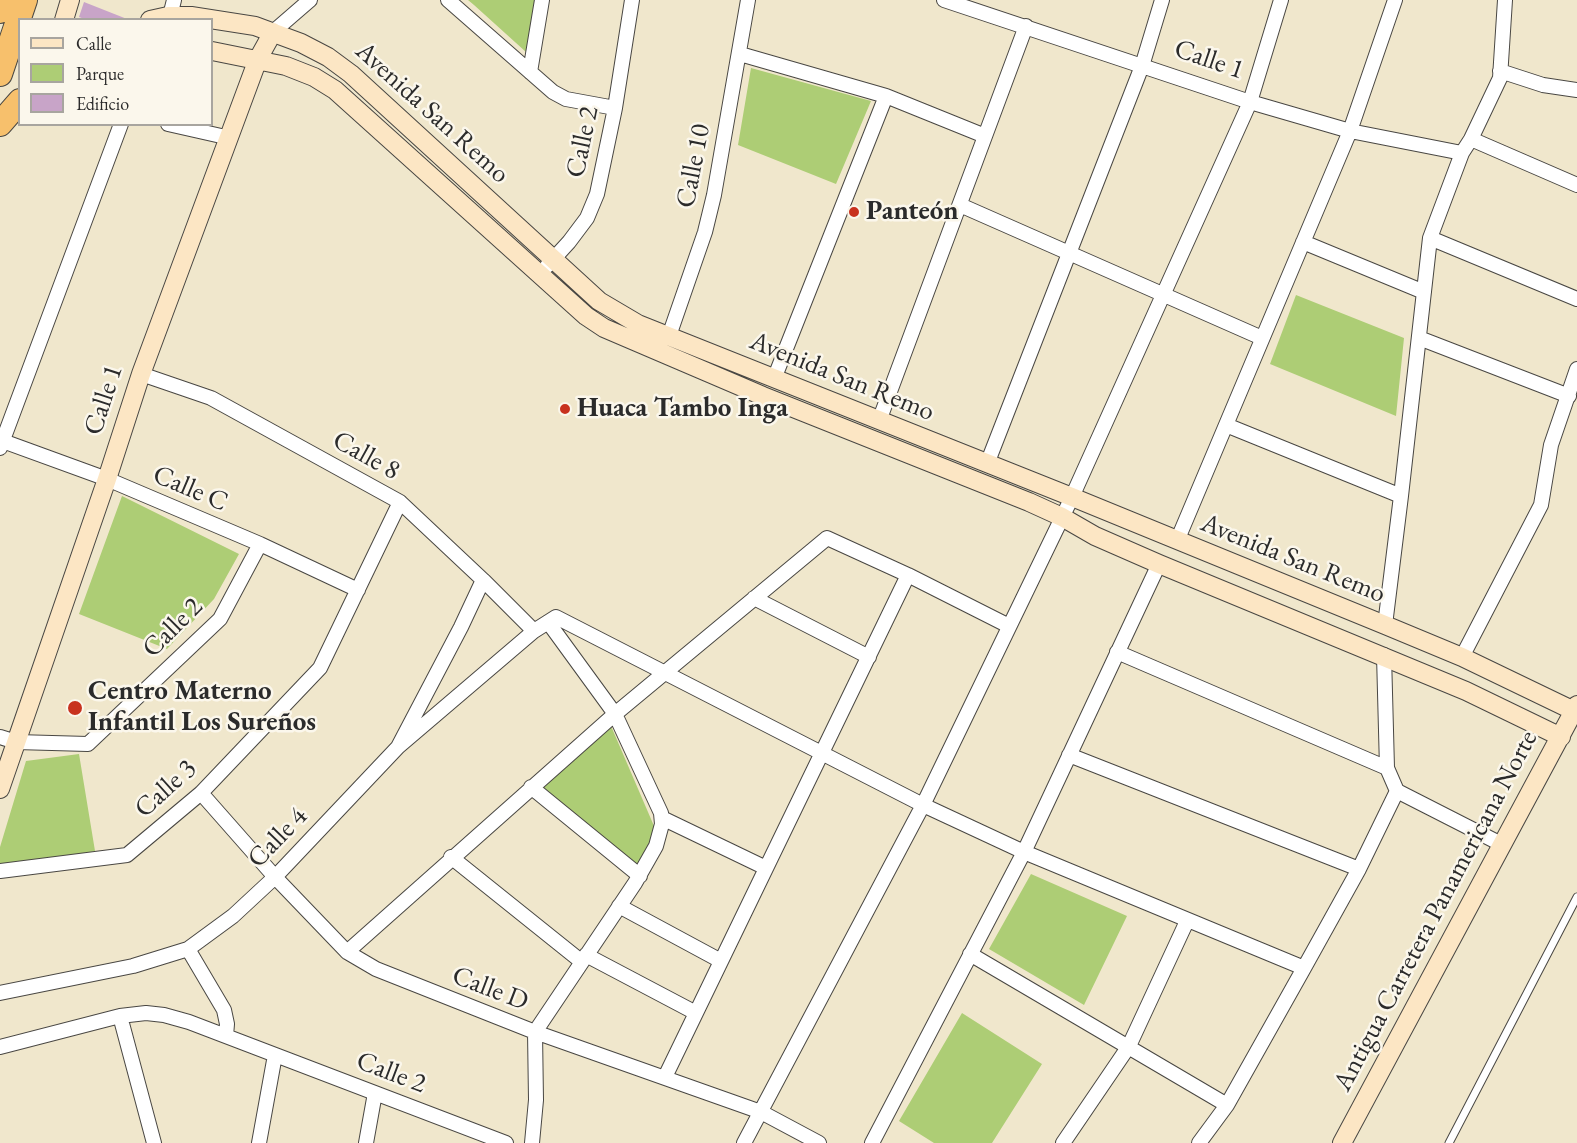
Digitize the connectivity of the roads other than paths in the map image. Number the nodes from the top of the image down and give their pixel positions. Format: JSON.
{"nodes":[{"id":1,"x":4,"y":0,"type":"edge"},
{"id":2,"x":25,"y":0,"type":"edge"},
{"id":3,"x":69,"y":0,"type":"edge"},
{"id":4,"x":310,"y":0,"type":"edge"},
{"id":5,"x":448,"y":0,"type":"edge"},
{"id":6,"x":542,"y":0,"type":"edge"},
{"id":7,"x":632,"y":0,"type":"edge"},
{"id":8,"x":748,"y":0,"type":"edge"},
{"id":9,"x":944,"y":0,"type":"edge"},
{"id":10,"x":1162,"y":0,"type":"edge"},
{"id":11,"x":1281,"y":0,"type":"edge"},
{"id":12,"x":1395,"y":0,"type":"edge"},
{"id":13,"x":1506,"y":1,"type":"edge"},
{"id":14,"x":0,"y":11,"type":"edge"},
{"id":15,"x":165,"y":14,"type":"edge"},
{"id":16,"x":19,"y":18,"type":"edge"},
{"id":17,"x":64,"y":18,"type":"edge"},
{"id":18,"x":205,"y":18,"type":"edge"},
{"id":19,"x":213,"y":19,"type":"edge"},
{"id":20,"x":18,"y":21,"type":"edge"},
{"id":21,"x":1026,"y":26,"type":"junction"},
{"id":22,"x":273,"y":32,"type":"junction"},
{"id":23,"x":213,"y":51,"type":"edge"},
{"id":24,"x":740,"y":54,"type":"junction"},
{"id":25,"x":258,"y":59,"type":"junction"},
{"id":26,"x":1142,"y":66,"type":"junction"},
{"id":27,"x":1500,"y":71,"type":"junction"},
{"id":28,"x":530,"y":72,"type":"junction"},
{"id":29,"x":0,"y":74,"type":"edge"},
{"id":30,"x":1577,"y":90,"type":"edge"},
{"id":31,"x":886,"y":96,"type":"junction"},
{"id":32,"x":1250,"y":102,"type":"junction"},
{"id":33,"x":18,"y":103,"type":"edge"},
{"id":34,"x":615,"y":108,"type":"junction"},
{"id":35,"x":0,"y":124,"type":"edge"},
{"id":36,"x":120,"y":126,"type":"edge"},
{"id":37,"x":177,"y":126,"type":"edge"},
{"id":38,"x":1350,"y":131,"type":"junction"},
{"id":39,"x":986,"y":136,"type":"junction"},
{"id":40,"x":230,"y":138,"type":"junction"},
{"id":41,"x":1471,"y":140,"type":"junction"},
{"id":42,"x":1461,"y":153,"type":"junction"},
{"id":43,"x":1577,"y":185,"type":"edge"},
{"id":44,"x":960,"y":205,"type":"junction"},
{"id":45,"x":1430,"y":238,"type":"junction"},
{"id":46,"x":1303,"y":242,"type":"junction"},
{"id":47,"x":1069,"y":253,"type":"junction"},
{"id":48,"x":554,"y":258,"type":"junction"},
{"id":49,"x":539,"y":274,"type":"junction"},
{"id":50,"x":1424,"y":292,"type":"junction"},
{"id":51,"x":1164,"y":294,"type":"junction"},
{"id":52,"x":1577,"y":299,"type":"edge"},
{"id":53,"x":669,"y":336,"type":"junction"},
{"id":54,"x":1262,"y":338,"type":"junction"},
{"id":55,"x":1419,"y":338,"type":"junction"},
{"id":56,"x":1577,"y":369,"type":"edge"},
{"id":57,"x":141,"y":374,"type":"junction"},
{"id":58,"x":774,"y":379,"type":"junction"},
{"id":59,"x":1569,"y":396,"type":"junction"},
{"id":60,"x":879,"y":421,"type":"junction"},
{"id":61,"x":1226,"y":425,"type":"junction"},
{"id":62,"x":1,"y":443,"type":"edge"},
{"id":63,"x":987,"y":464,"type":"junction"},
{"id":64,"x":107,"y":479,"type":"junction"},
{"id":65,"x":1401,"y":496,"type":"junction"},
{"id":66,"x":1072,"y":497,"type":"junction"},
{"id":67,"x":400,"y":502,"type":"junction"},
{"id":68,"x":1062,"y":517,"type":"junction"},
{"id":69,"x":1177,"y":542,"type":"junction"},
{"id":70,"x":260,"y":544,"type":"junction"},
{"id":71,"x":1159,"y":564,"type":"junction"},
{"id":72,"x":908,"y":575,"type":"junction"},
{"id":73,"x":483,"y":580,"type":"junction"},
{"id":74,"x":358,"y":590,"type":"junction"},
{"id":75,"x":754,"y":598,"type":"junction"},
{"id":76,"x":548,"y":622,"type":"junction"},
{"id":77,"x":1385,"y":625,"type":"junction"},
{"id":78,"x":1009,"y":626,"type":"junction"},
{"id":79,"x":534,"y":631,"type":"junction"},
{"id":80,"x":1118,"y":652,"type":"junction"},
{"id":81,"x":1384,"y":656,"type":"junction"},
{"id":82,"x":869,"y":657,"type":"junction"},
{"id":83,"x":1462,"y":657,"type":"junction"},
{"id":84,"x":664,"y":672,"type":"junction"},
{"id":85,"x":1575,"y":708,"type":"edge"},
{"id":86,"x":615,"y":714,"type":"junction"},
{"id":87,"x":1561,"y":737,"type":"junction"},
{"id":88,"x":8,"y":739,"type":"edge"},
{"id":89,"x":398,"y":747,"type":"junction"},
{"id":90,"x":822,"y":752,"type":"junction"},
{"id":91,"x":1069,"y":755,"type":"junction"},
{"id":92,"x":1387,"y":768,"type":"junction"},
{"id":93,"x":531,"y":787,"type":"junction"},
{"id":94,"x":0,"y":789,"type":"edge"},
{"id":95,"x":1396,"y":791,"type":"junction"},
{"id":96,"x":201,"y":793,"type":"junction"},
{"id":97,"x":923,"y":804,"type":"junction"},
{"id":98,"x":662,"y":818,"type":"junction"},
{"id":99,"x":1503,"y":845,"type":"junction"},
{"id":100,"x":1024,"y":852,"type":"junction"},
{"id":101,"x":452,"y":857,"type":"junction"},
{"id":102,"x":766,"y":868,"type":"junction"},
{"id":103,"x":1359,"y":868,"type":"junction"},
{"id":104,"x":0,"y":871,"type":"edge"},
{"id":105,"x":639,"y":876,"type":"junction"},
{"id":106,"x":275,"y":877,"type":"junction"},
{"id":107,"x":1577,"y":897,"type":"edge"},
{"id":108,"x":620,"y":906,"type":"junction"},
{"id":109,"x":1187,"y":921,"type":"junction"},
{"id":110,"x":188,"y":949,"type":"junction"},
{"id":111,"x":347,"y":952,"type":"junction"},
{"id":112,"x":970,"y":954,"type":"junction"},
{"id":113,"x":584,"y":958,"type":"junction"},
{"id":114,"x":721,"y":962,"type":"junction"},
{"id":115,"x":1304,"y":968,"type":"junction"},
{"id":116,"x":0,"y":993,"type":"edge"},
{"id":117,"x":696,"y":1013,"type":"junction"},
{"id":118,"x":120,"y":1016,"type":"junction"},
{"id":119,"x":534,"y":1032,"type":"junction"},
{"id":120,"x":226,"y":1036,"type":"junction"},
{"id":121,"x":1129,"y":1046,"type":"junction"},
{"id":122,"x":0,"y":1047,"type":"edge"},
{"id":123,"x":275,"y":1055,"type":"junction"},
{"id":124,"x":665,"y":1077,"type":"junction"},
{"id":125,"x":375,"y":1093,"type":"junction"},
{"id":126,"x":1227,"y":1105,"type":"junction"},
{"id":127,"x":761,"y":1112,"type":"junction"},
{"id":128,"x":468,"y":1128,"type":"junction"},
{"id":129,"x":154,"y":1143,"type":"edge"},
{"id":130,"x":259,"y":1143,"type":"edge"},
{"id":131,"x":366,"y":1143,"type":"edge"},
{"id":132,"x":465,"y":1143,"type":"edge"},
{"id":133,"x":506,"y":1143,"type":"edge"},
{"id":134,"x":532,"y":1143,"type":"edge"},
{"id":135,"x":744,"y":1143,"type":"edge"},
{"id":136,"x":819,"y":1143,"type":"edge"},
{"id":137,"x":872,"y":1143,"type":"edge"},
{"id":138,"x":1063,"y":1143,"type":"edge"},
{"id":139,"x":1199,"y":1143,"type":"edge"},
{"id":140,"x":1342,"y":1143,"type":"edge"},
{"id":141,"x":1449,"y":1143,"type":"edge"}],
"edges":[{"from":1,"to":14,"type":"highway"},
{"from":2,"to":16,"type":"highway"},
{"from":3,"to":17,"type":"main road"},
{"from":4,"to":22,"type":"street"},
{"from":5,"to":28,"type":"street"},
{"from":6,"to":28,"type":"street"},
{"from":7,"to":34,"type":"street","name":"Calle 2"},
{"from":8,"to":24,"type":"street","name":"Calle 10"},
{"from":9,"to":21,"type":"street","name":"Calle 1"},
{"from":10,"to":26,"type":"street"},
{"from":11,"to":32,"type":"street"},
{"from":12,"to":38,"type":"street"},
{"from":13,"to":27,"type":"street"},
{"from":15,"to":18,"type":"main road","name":"Avenida San Remo"},
{"from":19,"to":22,"type":"main road","name":"Avenida San Remo"},
{"from":20,"to":29,"type":"highway"},
{"from":21,"to":26,"type":"street","name":"Calle 1"},
{"from":21,"to":39,"type":"street"},
{"from":22,"to":25,"type":"main road","name":"Calle 1"},
{"from":22,"to":48,"type":"main road","name":"Avenida San Remo"},
{"from":23,"to":25,"type":"main road","name":"Avenida San Remo"},
{"from":24,"to":31,"type":"street"},
{"from":24,"to":53,"type":"street","name":"Calle 10"},
{"from":25,"to":40,"type":"main road","name":"Calle 1"},
{"from":25,"to":49,"type":"main road","name":"Avenida San Remo"},
{"from":26,"to":32,"type":"street","name":"Calle 1"},
{"from":26,"to":47,"type":"street"},
{"from":27,"to":30,"type":"street"},
{"from":27,"to":41,"type":"street"},
{"from":28,"to":34,"type":"street"},
{"from":31,"to":39,"type":"street"},
{"from":31,"to":58,"type":"street"},
{"from":32,"to":38,"type":"street","name":"Calle 1"},
{"from":32,"to":51,"type":"street"},
{"from":33,"to":35,"type":"highway"},
{"from":34,"to":48,"type":"street","name":"Calle 2"},
{"from":36,"to":62,"type":"street"},
{"from":37,"to":40,"type":"street"},
{"from":38,"to":42,"type":"street","name":"Calle 1"},
{"from":38,"to":46,"type":"street"},
{"from":39,"to":44,"type":"street"},
{"from":40,"to":57,"type":"main road","name":"Calle 1"},
{"from":41,"to":42,"type":"street"},
{"from":41,"to":43,"type":"street"},
{"from":42,"to":45,"type":"street"},
{"from":44,"to":47,"type":"street"},
{"from":44,"to":60,"type":"street"},
{"from":45,"to":50,"type":"street"},
{"from":45,"to":52,"type":"street"},
{"from":46,"to":50,"type":"street"},
{"from":46,"to":54,"type":"street"},
{"from":47,"to":51,"type":"street"},
{"from":47,"to":63,"type":"street"},
{"from":48,"to":49,"type":"street","name":"Calle 2"},
{"from":48,"to":53,"type":"main road","name":"Avenida San Remo"},
{"from":49,"to":68,"type":"main road","name":"Avenida San Remo"},
{"from":50,"to":55,"type":"street"},
{"from":51,"to":54,"type":"street"},
{"from":51,"to":66,"type":"street"},
{"from":53,"to":58,"type":"main road","name":"Avenida San Remo"},
{"from":54,"to":61,"type":"street"},
{"from":55,"to":59,"type":"street"},
{"from":55,"to":65,"type":"street"},
{"from":56,"to":59,"type":"street"},
{"from":57,"to":64,"type":"main road","name":"Calle 1"},
{"from":57,"to":67,"type":"street","name":"Calle 8"},
{"from":58,"to":60,"type":"main road","name":"Avenida San Remo"},
{"from":59,"to":83,"type":"street"},
{"from":60,"to":63,"type":"main road","name":"Avenida San Remo"},
{"from":61,"to":65,"type":"street"},
{"from":61,"to":69,"type":"street"},
{"from":62,"to":64,"type":"street","name":"Calle C"},
{"from":63,"to":66,"type":"main road","name":"Avenida San Remo"},
{"from":64,"to":70,"type":"street","name":"Calle C"},
{"from":64,"to":88,"type":"main road","name":"Calle 1"},
{"from":65,"to":77,"type":"street"},
{"from":66,"to":68,"type":"street"},
{"from":66,"to":69,"type":"main road","name":"Avenida San Remo"},
{"from":67,"to":73,"type":"street","name":"Calle 8"},
{"from":67,"to":74,"type":"street","name":"Calle 3"},
{"from":68,"to":71,"type":"main road","name":"Avenida San Remo"},
{"from":68,"to":78,"type":"street"},
{"from":69,"to":77,"type":"main road","name":"Avenida San Remo"},
{"from":70,"to":74,"type":"street","name":"Calle C"},
{"from":70,"to":88,"type":"street","name":"Calle 2"},
{"from":71,"to":80,"type":"street"},
{"from":71,"to":81,"type":"main road","name":"Avenida San Remo"},
{"from":72,"to":75,"type":"street"},
{"from":72,"to":78,"type":"street"},
{"from":72,"to":82,"type":"street"},
{"from":73,"to":79,"type":"street","name":"Calle 8"},
{"from":73,"to":89,"type":"street","name":"Calle 4"},
{"from":74,"to":96,"type":"street","name":"Calle 3"},
{"from":75,"to":82,"type":"street"},
{"from":75,"to":84,"type":"street"},
{"from":76,"to":79,"type":"street"},
{"from":76,"to":84,"type":"street"},
{"from":76,"to":86,"type":"street"},
{"from":77,"to":83,"type":"main road","name":"Avenida San Remo"},
{"from":78,"to":97,"type":"street"},
{"from":79,"to":89,"type":"street"},
{"from":80,"to":91,"type":"street"},
{"from":80,"to":92,"type":"street"},
{"from":81,"to":87,"type":"main road","name":"Avenida San Remo"},
{"from":81,"to":92,"type":"street"},
{"from":82,"to":90,"type":"street"},
{"from":83,"to":85,"type":"main road","name":"Avenida San Remo"},
{"from":84,"to":86,"type":"street"},
{"from":84,"to":90,"type":"street"},
{"from":85,"to":87,"type":"main road","name":"Antigua Carretera Panamericana Norte"},
{"from":86,"to":93,"type":"street"},
{"from":86,"to":98,"type":"street"},
{"from":87,"to":99,"type":"main road","name":"Antigua Carretera Panamericana Norte"},
{"from":88,"to":94,"type":"main road","name":"Calle 1"},
{"from":89,"to":106,"type":"street","name":"Calle 4"},
{"from":90,"to":97,"type":"street"},
{"from":90,"to":102,"type":"street"},
{"from":91,"to":100,"type":"street"},
{"from":91,"to":103,"type":"street"},
{"from":92,"to":95,"type":"street"},
{"from":93,"to":101,"type":"street"},
{"from":93,"to":105,"type":"street"},
{"from":95,"to":99,"type":"street"},
{"from":95,"to":103,"type":"street"},
{"from":96,"to":104,"type":"street","name":"Calle 3"},
{"from":96,"to":106,"type":"street","name":"Calle D"},
{"from":97,"to":100,"type":"street"},
{"from":97,"to":127,"type":"street"},
{"from":98,"to":102,"type":"street"},
{"from":98,"to":105,"type":"street"},
{"from":99,"to":140,"type":"main road","name":"Antigua Carretera Panamericana Norte"},
{"from":100,"to":109,"type":"street"},
{"from":100,"to":112,"type":"street"},
{"from":101,"to":111,"type":"street"},
{"from":101,"to":113,"type":"street"},
{"from":102,"to":114,"type":"street"},
{"from":103,"to":115,"type":"street"},
{"from":105,"to":108,"type":"street"},
{"from":106,"to":110,"type":"street","name":"Calle 4"},
{"from":106,"to":111,"type":"street","name":"Calle D"},
{"from":107,"to":141,"type":"lane"},
{"from":108,"to":113,"type":"street"},
{"from":108,"to":114,"type":"street"},
{"from":109,"to":115,"type":"street"},
{"from":109,"to":121,"type":"street"},
{"from":110,"to":116,"type":"street","name":"Calle 4"},
{"from":110,"to":120,"type":"street"},
{"from":111,"to":119,"type":"street","name":"Calle D"},
{"from":112,"to":121,"type":"street"},
{"from":112,"to":137,"type":"street"},
{"from":113,"to":117,"type":"street"},
{"from":113,"to":119,"type":"street"},
{"from":114,"to":117,"type":"street"},
{"from":115,"to":126,"type":"street"},
{"from":117,"to":124,"type":"street"},
{"from":118,"to":120,"type":"street","name":"Calle 2"},
{"from":118,"to":122,"type":"street","name":"Calle 2"},
{"from":118,"to":129,"type":"street"},
{"from":119,"to":124,"type":"street","name":"Calle D"},
{"from":119,"to":134,"type":"street"},
{"from":120,"to":123,"type":"street","name":"Calle 2"},
{"from":121,"to":126,"type":"street"},
{"from":121,"to":138,"type":"street"},
{"from":123,"to":125,"type":"street","name":"Calle 2"},
{"from":123,"to":130,"type":"street"},
{"from":124,"to":127,"type":"street","name":"Calle D"},
{"from":125,"to":128,"type":"street","name":"Calle 2"},
{"from":125,"to":131,"type":"street"},
{"from":126,"to":139,"type":"street"},
{"from":127,"to":135,"type":"street"},
{"from":127,"to":136,"type":"street","name":"Calle D"},
{"from":128,"to":132,"type":"street"},
{"from":128,"to":133,"type":"street","name":"Calle 2"}]}
